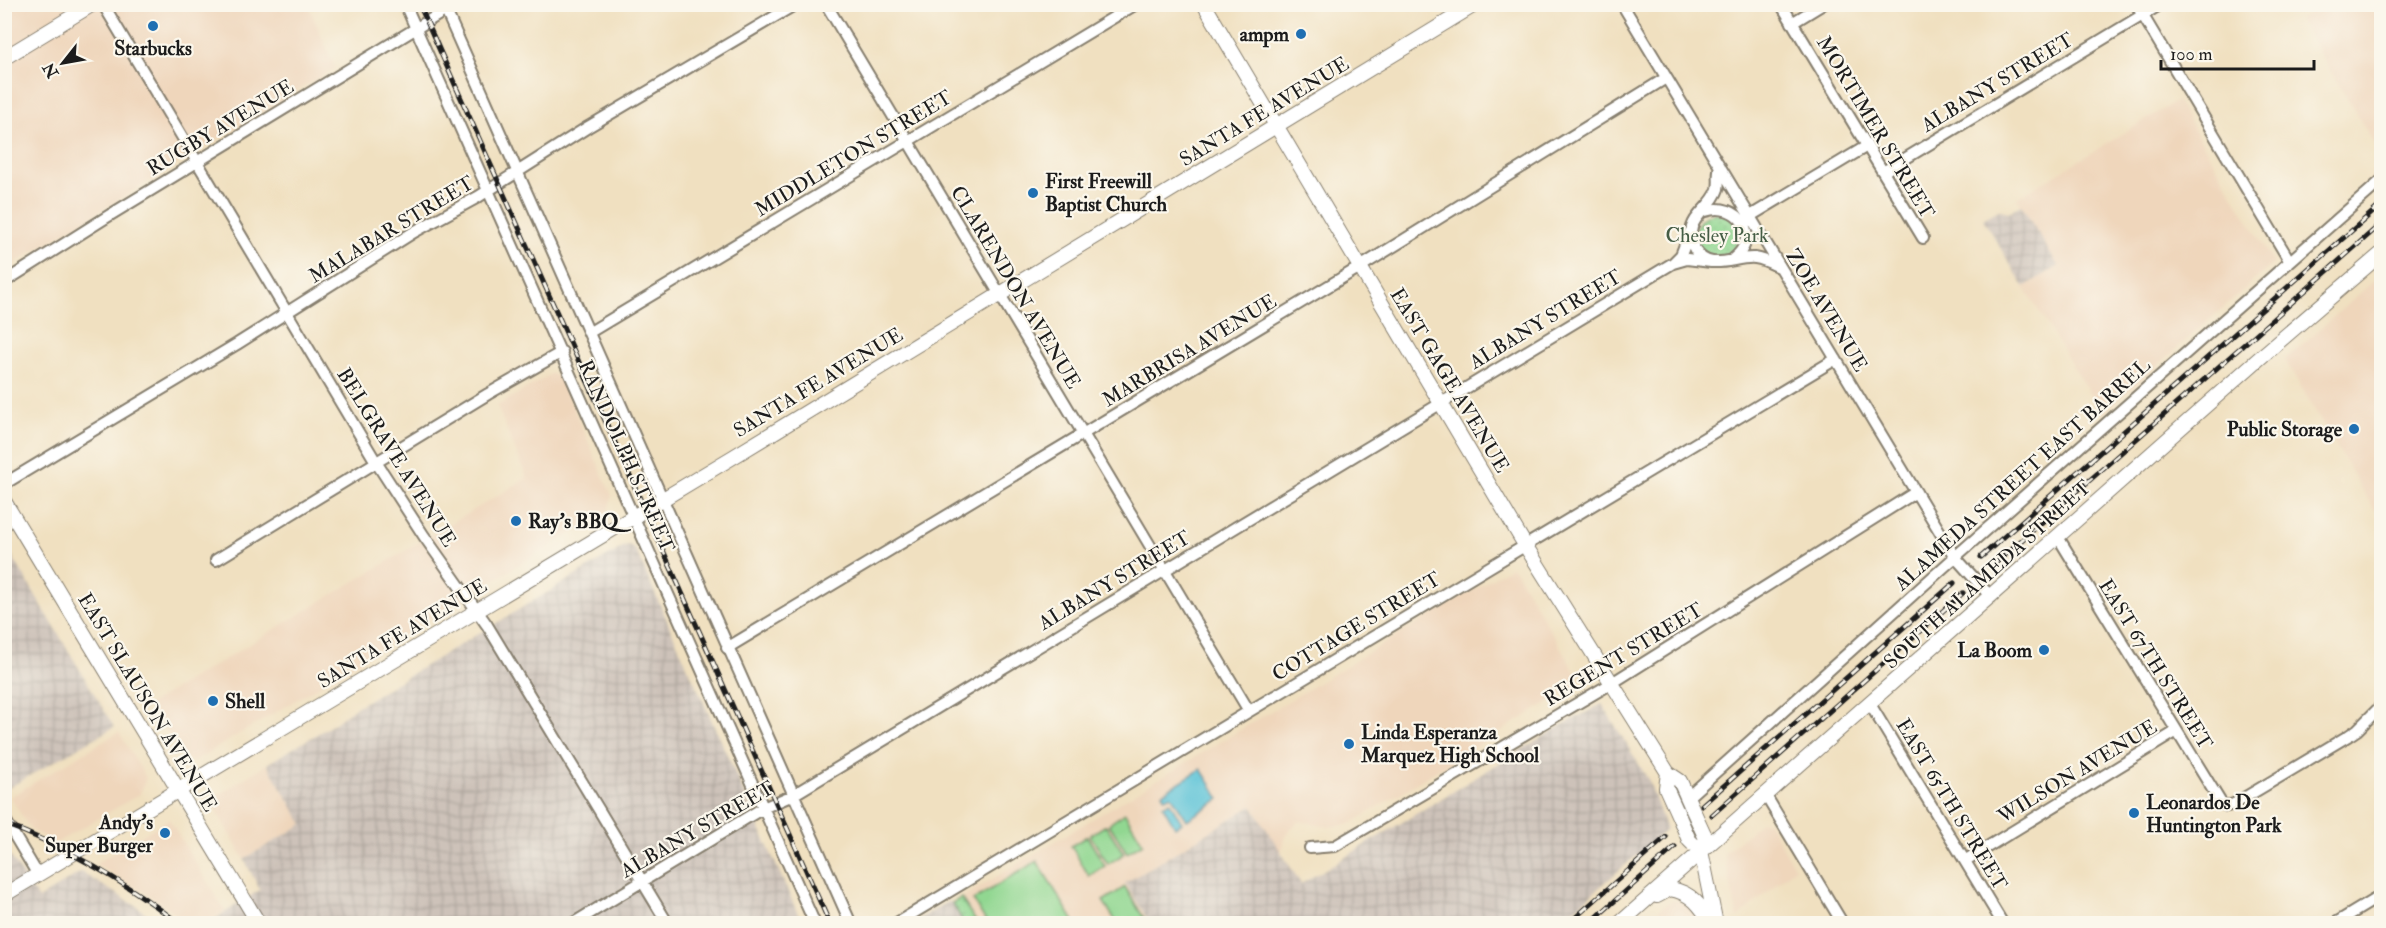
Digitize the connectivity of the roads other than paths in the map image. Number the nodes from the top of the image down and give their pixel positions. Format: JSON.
{"nodes":[{"id":1,"x":93,"y":4,"type":"edge"},
{"id":2,"x":103,"y":4,"type":"edge"},
{"id":3,"x":405,"y":4,"type":"edge"},
{"id":4,"x":456,"y":4,"type":"edge"},
{"id":5,"x":796,"y":4,"type":"edge"},
{"id":6,"x":825,"y":4,"type":"edge"},
{"id":7,"x":1136,"y":4,"type":"edge"},
{"id":8,"x":1204,"y":4,"type":"edge"},
{"id":9,"x":1476,"y":4,"type":"edge"},
{"id":10,"x":1622,"y":4,"type":"edge"},
{"id":11,"x":1781,"y":4,"type":"edge"},
{"id":12,"x":1822,"y":4,"type":"edge"},
{"id":13,"x":2136,"y":4,"type":"edge"},
{"id":14,"x":2162,"y":4,"type":"edge"},
{"id":15,"x":444,"y":8,"type":"edge"},
{"id":16,"x":2143,"y":16,"type":"junction"},
{"id":17,"x":1792,"y":23,"type":"junction"},
{"id":18,"x":416,"y":29,"type":"junction"},
{"id":19,"x":4,"y":58,"type":"edge"},
{"id":20,"x":1666,"y":78,"type":"junction"},
{"id":21,"x":1277,"y":127,"type":"junction"},
{"id":22,"x":908,"y":141,"type":"junction"},
{"id":23,"x":1867,"y":146,"type":"junction"},
{"id":24,"x":198,"y":163,"type":"junction"},
{"id":25,"x":1720,"y":166,"type":"junction"},
{"id":26,"x":518,"y":172,"type":"junction"},
{"id":27,"x":1883,"y":172,"type":"junction"},
{"id":28,"x":2382,"y":180,"type":"edge"},
{"id":29,"x":488,"y":191,"type":"junction"},
{"id":30,"x":1705,"y":211,"type":"junction"},
{"id":31,"x":1746,"y":219,"type":"junction"},
{"id":32,"x":1691,"y":230,"type":"junction"},
{"id":33,"x":1923,"y":238,"type":"dead end"},
{"id":34,"x":2382,"y":254,"type":"edge"},
{"id":35,"x":1733,"y":259,"type":"junction"},
{"id":36,"x":2289,"y":260,"type":"junction"},
{"id":37,"x":1711,"y":262,"type":"junction"},
{"id":38,"x":1673,"y":263,"type":"junction"},
{"id":39,"x":1360,"y":267,"type":"junction"},
{"id":40,"x":1781,"y":268,"type":"junction"},
{"id":41,"x":4,"y":282,"type":"edge"},
{"id":42,"x":999,"y":295,"type":"junction"},
{"id":43,"x":287,"y":313,"type":"junction"},
{"id":44,"x":590,"y":332,"type":"junction"},
{"id":45,"x":562,"y":352,"type":"junction"},
{"id":46,"x":1836,"y":359,"type":"junction"},
{"id":47,"x":1442,"y":404,"type":"junction"},
{"id":48,"x":1084,"y":435,"type":"junction"},
{"id":49,"x":376,"y":462,"type":"junction"},
{"id":50,"x":4,"y":484,"type":"edge"},
{"id":51,"x":1916,"y":492,"type":"junction"},
{"id":52,"x":663,"y":498,"type":"junction"},
{"id":53,"x":4,"y":501,"type":"edge"},
{"id":54,"x":633,"y":516,"type":"junction"},
{"id":55,"x":2058,"y":537,"type":"junction"},
{"id":56,"x":1525,"y":545,"type":"junction"},
{"id":57,"x":1955,"y":557,"type":"junction"},
{"id":58,"x":216,"y":560,"type":"dead end"},
{"id":59,"x":1165,"y":571,"type":"junction"},
{"id":60,"x":1991,"y":597,"type":"junction"},
{"id":61,"x":477,"y":611,"type":"junction"},
{"id":62,"x":727,"y":648,"type":"junction"},
{"id":63,"x":1612,"y":683,"type":"junction"},
{"id":64,"x":1870,"y":704,"type":"junction"},
{"id":65,"x":2382,"y":705,"type":"edge"},
{"id":66,"x":1249,"y":711,"type":"junction"},
{"id":67,"x":2177,"y":731,"type":"junction"},
{"id":68,"x":1668,"y":773,"type":"junction"},
{"id":69,"x":178,"y":790,"type":"junction"},
{"id":70,"x":793,"y":795,"type":"junction"},
{"id":71,"x":1766,"y":796,"type":"junction"},
{"id":72,"x":1690,"y":803,"type":"junction"},
{"id":73,"x":763,"y":808,"type":"junction"},
{"id":74,"x":4,"y":818,"type":"edge"},
{"id":75,"x":1697,"y":847,"type":"junction"},
{"id":76,"x":1310,"y":848,"type":"dead end"},
{"id":77,"x":1965,"y":860,"type":"junction"},
{"id":78,"x":38,"y":875,"type":"junction"},
{"id":79,"x":642,"y":881,"type":"junction"},
{"id":80,"x":4,"y":895,"type":"edge"},
{"id":81,"x":2382,"y":895,"type":"edge"},
{"id":82,"x":1642,"y":904,"type":"junction"},
{"id":83,"x":259,"y":924,"type":"edge"},
{"id":84,"x":572,"y":924,"type":"edge"},
{"id":85,"x":668,"y":924,"type":"edge"},
{"id":86,"x":815,"y":924,"type":"edge"},
{"id":87,"x":851,"y":924,"type":"edge"},
{"id":88,"x":895,"y":924,"type":"edge"},
{"id":89,"x":1619,"y":924,"type":"edge"},
{"id":90,"x":1714,"y":924,"type":"edge"},
{"id":91,"x":1843,"y":924,"type":"edge"},
{"id":92,"x":2003,"y":924,"type":"edge"},
{"id":93,"x":2334,"y":924,"type":"edge"}],
"edges":[{"from":1,"to":19,"type":"main road"},
{"from":2,"to":24,"type":"street","name":"BELGRAVE AVENUE"},
{"from":3,"to":18,"type":"street","name":"RANDOLPH STREET"},
{"from":4,"to":15,"type":"street","name":"RUGBY AVENUE"},
{"from":5,"to":26,"type":"street","name":"MALABAR STREET"},
{"from":6,"to":22,"type":"street","name":"CLARENDON AVENUE"},
{"from":7,"to":22,"type":"street","name":"MIDDLETON STREET"},
{"from":8,"to":21,"type":"main road","name":"EAST GAGE AVENUE"},
{"from":9,"to":21,"type":"main road","name":"SANTA FE AVENUE"},
{"from":10,"to":20,"type":"street","name":"ZOE AVENUE"},
{"from":11,"to":17,"type":"street","name":"MORTIMER STREET"},
{"from":12,"to":17,"type":"street"},
{"from":13,"to":16,"type":"street"},
{"from":14,"to":16,"type":"street","name":"ALBANY STREET"},
{"from":15,"to":18,"type":"street","name":"RUGBY AVENUE"},
{"from":15,"to":26,"type":"street","name":"RANDOLPH STREET"},
{"from":16,"to":27,"type":"street","name":"ALBANY STREET"},
{"from":16,"to":36,"type":"street"},
{"from":17,"to":23,"type":"street","name":"MORTIMER STREET"},
{"from":18,"to":24,"type":"street","name":"RUGBY AVENUE"},
{"from":18,"to":29,"type":"street","name":"RANDOLPH STREET"},
{"from":20,"to":25,"type":"street","name":"ZOE AVENUE"},
{"from":20,"to":39,"type":"street","name":"MARBRISA AVENUE"},
{"from":21,"to":39,"type":"main road","name":"EAST GAGE AVENUE"},
{"from":21,"to":42,"type":"main road","name":"SANTA FE AVENUE"},
{"from":22,"to":42,"type":"street","name":"CLARENDON AVENUE"},
{"from":22,"to":44,"type":"street","name":"MIDDLETON STREET"},
{"from":23,"to":27,"type":"street","name":"MORTIMER STREET"},
{"from":23,"to":31,"type":"street"},
{"from":24,"to":41,"type":"street","name":"RUGBY AVENUE"},
{"from":24,"to":43,"type":"street","name":"BELGRAVE AVENUE"},
{"from":25,"to":30,"type":"street","name":"ALBANY STREET"},
{"from":25,"to":31,"type":"street","name":"ZOE AVENUE"},
{"from":26,"to":29,"type":"street","name":"MALABAR STREET"},
{"from":26,"to":44,"type":"street","name":"RANDOLPH STREET"},
{"from":27,"to":33,"type":"street","name":"MORTIMER STREET"},
{"from":28,"to":36,"type":"street","name":"ALAMEDA STREET EAST BARREL"},
{"from":29,"to":43,"type":"street","name":"MALABAR STREET"},
{"from":29,"to":45,"type":"street","name":"RANDOLPH STREET"},
{"from":30,"to":31,"type":"street"},
{"from":30,"to":32,"type":"street","name":"ALBANY STREET"},
{"from":31,"to":35,"type":"street"},
{"from":31,"to":40,"type":"street","name":"ZOE AVENUE"},
{"from":32,"to":37,"type":"street"},
{"from":32,"to":38,"type":"street","name":"ALBANY STREET"},
{"from":34,"to":55,"type":"main road","name":"SOUTH ALAMEDA STREET"},
{"from":35,"to":37,"type":"street","name":"ALBANY STREET"},
{"from":35,"to":40,"type":"street","name":"ALBANY STREET"},
{"from":36,"to":57,"type":"street","name":"ALAMEDA STREET EAST BARREL"},
{"from":37,"to":38,"type":"street","name":"ALBANY STREET"},
{"from":38,"to":47,"type":"street","name":"ALBANY STREET"},
{"from":39,"to":47,"type":"main road","name":"EAST GAGE AVENUE"},
{"from":39,"to":48,"type":"street","name":"MARBRISA AVENUE"},
{"from":40,"to":46,"type":"street","name":"ZOE AVENUE"},
{"from":42,"to":48,"type":"street","name":"CLARENDON AVENUE"},
{"from":42,"to":52,"type":"main road","name":"SANTA FE AVENUE"},
{"from":43,"to":49,"type":"street","name":"BELGRAVE AVENUE"},
{"from":43,"to":50,"type":"street","name":"MALABAR STREET"},
{"from":44,"to":52,"type":"street","name":"RANDOLPH STREET"},
{"from":45,"to":49,"type":"street"},
{"from":45,"to":54,"type":"street","name":"RANDOLPH STREET"},
{"from":46,"to":51,"type":"street","name":"ZOE AVENUE"},
{"from":46,"to":56,"type":"street","name":"COTTAGE STREET"},
{"from":47,"to":56,"type":"main road","name":"EAST GAGE AVENUE"},
{"from":47,"to":59,"type":"street","name":"ALBANY STREET"},
{"from":48,"to":59,"type":"street","name":"CLARENDON AVENUE"},
{"from":48,"to":62,"type":"street","name":"MARBRISA AVENUE"},
{"from":49,"to":58,"type":"street"},
{"from":49,"to":61,"type":"street","name":"BELGRAVE AVENUE"},
{"from":51,"to":57,"type":"street","name":"ZOE AVENUE"},
{"from":51,"to":63,"type":"street","name":"REGENT STREET"},
{"from":52,"to":54,"type":"main road","name":"SANTA FE AVENUE"},
{"from":52,"to":62,"type":"street","name":"RANDOLPH STREET"},
{"from":53,"to":69,"type":"main road","name":"EAST SLAUSON AVENUE"},
{"from":54,"to":61,"type":"main road","name":"SANTA FE AVENUE"},
{"from":54,"to":73,"type":"street","name":"RANDOLPH STREET"},
{"from":55,"to":60,"type":"main road","name":"SOUTH ALAMEDA STREET"},
{"from":55,"to":67,"type":"street","name":"EAST 67TH STREET"},
{"from":56,"to":63,"type":"main road","name":"EAST GAGE AVENUE"},
{"from":56,"to":66,"type":"street","name":"COTTAGE STREET"},
{"from":57,"to":60,"type":"street","name":"ZOE AVENUE"},
{"from":57,"to":72,"type":"street","name":"ALAMEDA STREET EAST BARREL"},
{"from":59,"to":66,"type":"street","name":"CLARENDON AVENUE"},
{"from":59,"to":70,"type":"street","name":"ALBANY STREET"},
{"from":60,"to":64,"type":"main road","name":"SOUTH ALAMEDA STREET"},
{"from":61,"to":69,"type":"main road","name":"SANTA FE AVENUE"},
{"from":61,"to":79,"type":"street","name":"BELGRAVE AVENUE"},
{"from":62,"to":70,"type":"street","name":"RANDOLPH STREET"},
{"from":63,"to":68,"type":"main road","name":"EAST GAGE AVENUE"},
{"from":63,"to":76,"type":"street","name":"REGENT STREET"},
{"from":64,"to":71,"type":"main road","name":"SOUTH ALAMEDA STREET"},
{"from":64,"to":77,"type":"street","name":"EAST 65TH STREET"},
{"from":65,"to":67,"type":"street","name":"EAST 67TH STREET"},
{"from":66,"to":88,"type":"street","name":"COTTAGE STREET"},
{"from":67,"to":77,"type":"street","name":"WILSON AVENUE"},
{"from":68,"to":72,"type":"main road","name":"EAST GAGE AVENUE"},
{"from":68,"to":75,"type":"main road","name":"EAST GAGE AVENUE","bridge":true},
{"from":69,"to":78,"type":"main road","name":"SANTA FE AVENUE"},
{"from":69,"to":83,"type":"main road","name":"EAST SLAUSON AVENUE"},
{"from":70,"to":73,"type":"street","name":"ALBANY STREET"},
{"from":70,"to":87,"type":"street","name":"RANDOLPH STREET"},
{"from":71,"to":75,"type":"main road","name":"SOUTH ALAMEDA STREET"},
{"from":71,"to":91,"type":"street"},
{"from":72,"to":75,"type":"main road","name":"EAST GAGE AVENUE","bridge":true},
{"from":73,"to":79,"type":"street","name":"ALBANY STREET"},
{"from":73,"to":86,"type":"street","name":"RANDOLPH STREET"},
{"from":74,"to":78,"type":"street"},
{"from":75,"to":82,"type":"main road","name":"SOUTH ALAMEDA STREET"},
{"from":75,"to":90,"type":"main road","name":"EAST GAGE AVENUE"},
{"from":77,"to":92,"type":"street","name":"EAST 65TH STREET"},
{"from":78,"to":80,"type":"main road","name":"SANTA FE AVENUE"},
{"from":79,"to":84,"type":"street","name":"ALBANY STREET"},
{"from":79,"to":85,"type":"street","name":"BELGRAVE AVENUE"},
{"from":81,"to":93,"type":"street"},
{"from":82,"to":89,"type":"main road","name":"SOUTH ALAMEDA STREET"},
{"from":82,"to":90,"type":"main road"}]}
